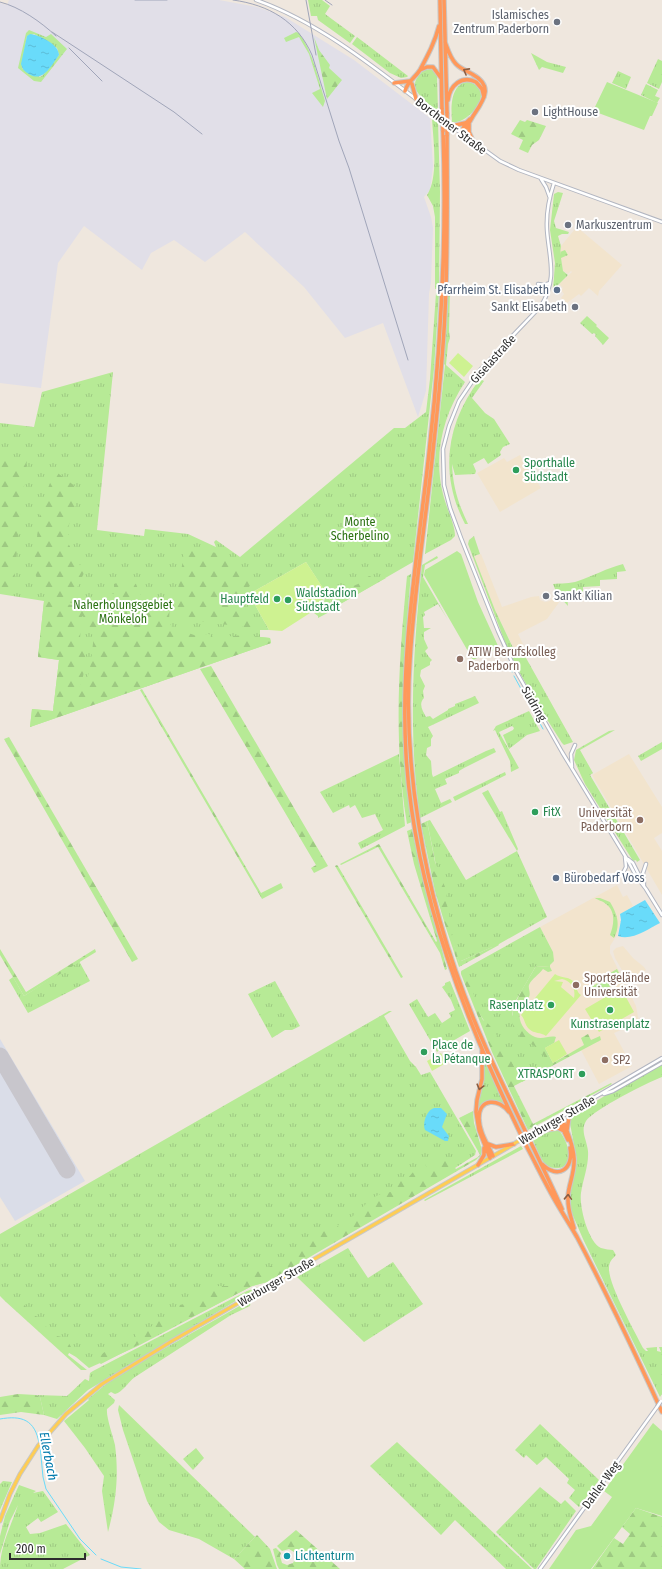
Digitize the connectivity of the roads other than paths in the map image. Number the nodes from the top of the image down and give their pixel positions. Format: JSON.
{"nodes":[{"id":1,"x":256,"y":0,"type":"edge"},
{"id":2,"x":440,"y":0,"type":"edge"},
{"id":3,"x":444,"y":0,"type":"edge"},
{"id":4,"x":440,"y":20,"type":"junction"},
{"id":5,"x":445,"y":42,"type":"junction"},
{"id":6,"x":419,"y":70,"type":"junction"},
{"id":7,"x":442,"y":78,"type":"junction"},
{"id":8,"x":412,"y":81,"type":"junction"},
{"id":9,"x":394,"y":83,"type":"junction"},
{"id":10,"x":405,"y":91,"type":"junction"},
{"id":11,"x":484,"y":98,"type":"junction"},
{"id":12,"x":416,"y":99,"type":"junction"},
{"id":13,"x":447,"y":113,"type":"junction"},
{"id":14,"x":467,"y":124,"type":"junction"},
{"id":15,"x":452,"y":126,"type":"junction"},
{"id":16,"x":461,"y":133,"type":"junction"},
{"id":17,"x":473,"y":141,"type":"junction"},
{"id":18,"x":540,"y":179,"type":"junction"},
{"id":19,"x":554,"y":184,"type":"junction"},
{"id":20,"x":550,"y":198,"type":"junction"},
{"id":21,"x":662,"y":222,"type":"edge"},
{"id":22,"x":551,"y":283,"type":"junction"},
{"id":23,"x":538,"y":284,"type":"dead end"},
{"id":24,"x":461,"y":538,"type":"joint"},
{"id":25,"x":575,"y":745,"type":"dead end"},
{"id":26,"x":572,"y":768,"type":"junction"},
{"id":27,"x":624,"y":854,"type":"junction"},
{"id":28,"x":646,"y":864,"type":"dead end"},
{"id":29,"x":623,"y":873,"type":"dead end"},
{"id":30,"x":646,"y":889,"type":"junction"},
{"id":31,"x":662,"y":915,"type":"edge"},
{"id":32,"x":482,"y":1048,"type":"junction"},
{"id":33,"x":662,"y":1058,"type":"edge"},
{"id":34,"x":662,"y":1063,"type":"edge"},
{"id":35,"x":602,"y":1094,"type":"junction"},
{"id":36,"x":576,"y":1109,"type":"junction"},
{"id":37,"x":559,"y":1118,"type":"junction"},
{"id":38,"x":514,"y":1120,"type":"junction"},
{"id":39,"x":565,"y":1131,"type":"junction"},
{"id":40,"x":536,"y":1132,"type":"junction"},
{"id":41,"x":515,"y":1144,"type":"junction"},
{"id":42,"x":486,"y":1145,"type":"junction"},
{"id":43,"x":492,"y":1157,"type":"junction"},
{"id":44,"x":540,"y":1162,"type":"junction"},
{"id":45,"x":478,"y":1165,"type":"junction"},
{"id":46,"x":567,"y":1219,"type":"junction"},
{"id":47,"x":576,"y":1235,"type":"junction"},
{"id":48,"x":662,"y":1401,"type":"edge"},
{"id":49,"x":662,"y":1412,"type":"edge"},
{"id":50,"x":0,"y":1521,"type":"edge"},
{"id":51,"x":540,"y":1569,"type":"edge"}],
"edges":[{"from":1,"to":9,"type":"main road","name":"Borchener Straße"},
{"from":2,"to":4,"type":"highway"},
{"from":3,"to":5,"type":"highway"},
{"from":4,"to":6,"type":"highway"},
{"from":4,"to":7,"type":"highway"},
{"from":11,"to":5,"type":"highway","one_way":true},
{"from":5,"to":13,"type":"highway"},
{"from":6,"to":7,"type":"highway"},
{"from":6,"to":8,"type":"highway"},
{"from":7,"to":32,"type":"highway","bridge":true},
{"from":8,"to":9,"type":"highway"},
{"from":8,"to":10,"type":"highway"},
{"from":8,"to":12,"type":"highway"},
{"from":9,"to":10,"type":"main road","name":"Borchener Straße"},
{"from":10,"to":12,"type":"main road","name":"Borchener Straße"},
{"from":11,"to":13,"type":"highway"},
{"from":11,"to":14,"type":"highway"},
{"from":12,"to":15,"type":"main road","name":"Borchener Straße"},
{"from":13,"to":44,"type":"highway","bridge":true},
{"from":14,"to":15,"type":"highway"},
{"from":14,"to":16,"type":"highway"},
{"from":14,"to":17,"type":"highway"},
{"from":15,"to":16,"type":"main road","name":"Borchener Straße"},
{"from":16,"to":17,"type":"main road","name":"Borchener Straße"},
{"from":17,"to":18,"type":"main road","name":"Borchener Straße"},
{"from":18,"to":19,"type":"main road","name":"Borchener Straße"},
{"from":18,"to":20,"type":"main road"},
{"from":19,"to":20,"type":"main road","name":"Giselastraße"},
{"from":19,"to":21,"type":"main road","name":"Borchener Straße"},
{"from":20,"to":22,"type":"main road","name":"Giselastraße"},
{"from":22,"to":23,"type":"main road"},
{"from":22,"to":24,"type":"main road","name":"Giselastraße"},
{"from":24,"to":26,"type":"main road","name":"Südring"},
{"from":25,"to":26,"type":"main road"},
{"from":26,"to":27,"type":"main road","name":"Südring"},
{"from":27,"to":29,"type":"main road"},
{"from":27,"to":30,"type":"main road","name":"Südring"},
{"from":28,"to":30,"type":"main road"},
{"from":30,"to":31,"type":"main road","name":"Südring"},
{"from":32,"to":38,"type":"highway"},
{"from":32,"to":42,"type":"highway","one_way":true},
{"from":33,"to":35,"type":"main road","name":"Warburger Straße"},
{"from":34,"to":35,"type":"main road","name":"Warburger Straße"},
{"from":35,"to":36,"type":"main road","name":"Warburger Straße"},
{"from":36,"to":37,"type":"main road","name":"Warburger Straße"},
{"from":36,"to":39,"type":"highway"},
{"from":37,"to":39,"type":"highway"},
{"from":37,"to":40,"type":"main road","name":"Warburger Straße"},
{"from":38,"to":42,"type":"highway"},
{"from":38,"to":46,"type":"highway"},
{"from":39,"to":40,"type":"highway"},
{"from":39,"to":44,"type":"highway"},
{"from":47,"to":39,"type":"highway","one_way":true},
{"from":40,"to":41,"type":"main road","name":"Warburger Straße","bridge":true},
{"from":41,"to":42,"type":"highway"},
{"from":41,"to":43,"type":"main road","name":"Warburger Straße"},
{"from":42,"to":43,"type":"highway"},
{"from":42,"to":45,"type":"highway"},
{"from":43,"to":45,"type":"main road","name":"Warburger Straße"},
{"from":44,"to":46,"type":"highway"},
{"from":45,"to":50,"type":"main road","name":"Warburger Straße"},
{"from":46,"to":47,"type":"highway"},
{"from":47,"to":49,"type":"highway"},
{"from":48,"to":51,"type":"main road","name":"Dahler Weg","bridge":true}]}
